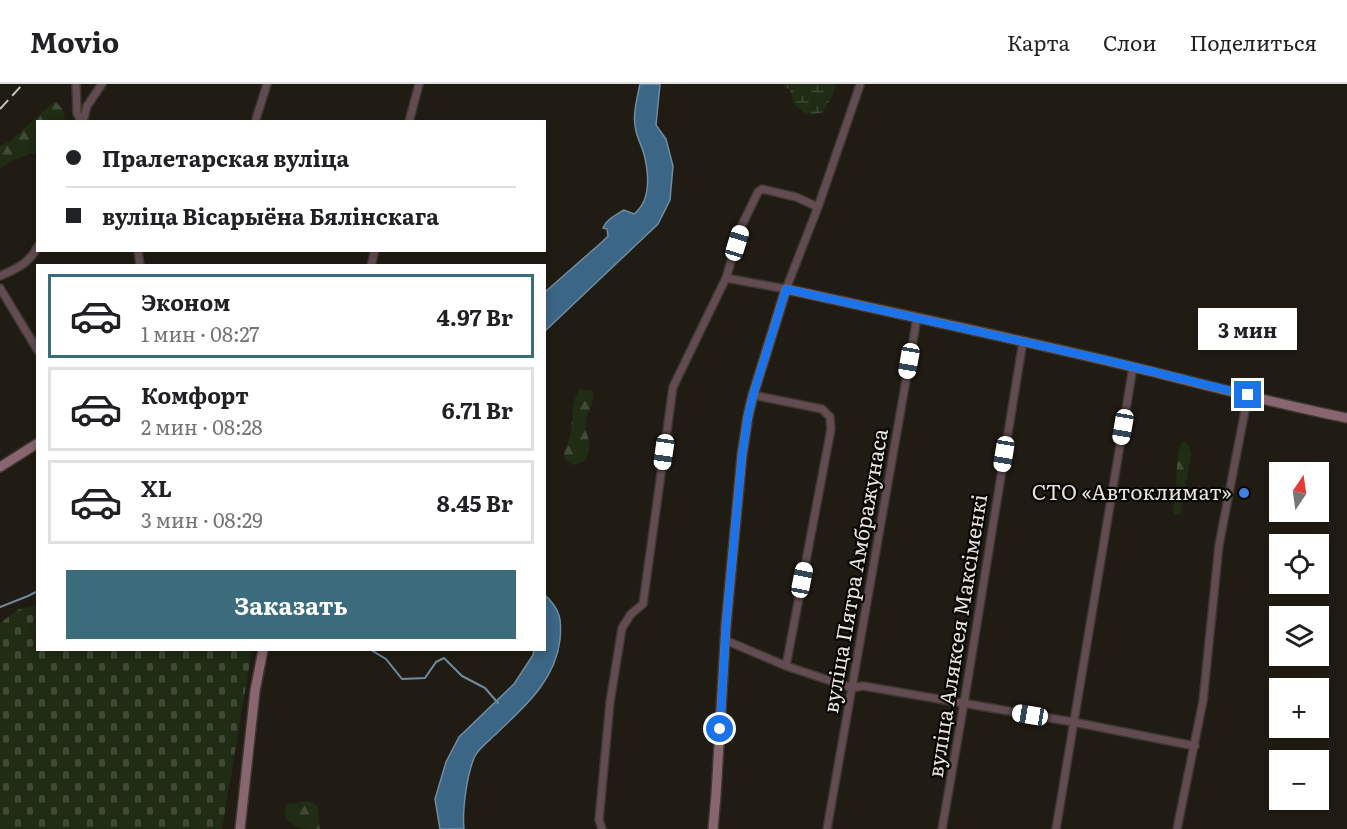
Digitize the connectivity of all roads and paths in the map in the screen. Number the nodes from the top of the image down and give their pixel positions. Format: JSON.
{"nodes":[{"id":1,"x":76,"y":84,"type":"edge"},
{"id":2,"x":102,"y":84,"type":"edge"},
{"id":3,"x":267,"y":84,"type":"edge"},
{"id":4,"x":419,"y":84,"type":"edge"},
{"id":5,"x":860,"y":85,"type":"edge"},
{"id":6,"x":256,"y":118,"type":"dead end"},
{"id":7,"x":81,"y":120,"type":"edge"},
{"id":8,"x":83,"y":120,"type":"edge"},
{"id":9,"x":410,"y":120,"type":"edge"},
{"id":10,"x":818,"y":207,"type":"junction"},
{"id":11,"x":36,"y":249,"type":"edge"},
{"id":12,"x":0,"y":276,"type":"edge"},
{"id":13,"x":726,"y":278,"type":"junction"},
{"id":14,"x":0,"y":288,"type":"edge"},
{"id":15,"x":786,"y":289,"type":"junction"},
{"id":16,"x":917,"y":318,"type":"junction"},
{"id":17,"x":1023,"y":341,"type":"junction"},
{"id":18,"x":36,"y":348,"type":"edge"},
{"id":19,"x":1133,"y":367,"type":"junction"},
{"id":20,"x":753,"y":395,"type":"junction"},
{"id":21,"x":1248,"y":395,"type":"junction"},
{"id":22,"x":1347,"y":418,"type":"edge"},
{"id":23,"x":36,"y":444,"type":"edge"},
{"id":24,"x":0,"y":467,"type":"edge"},
{"id":25,"x":725,"y":640,"type":"junction"},
{"id":26,"x":263,"y":651,"type":"edge"},
{"id":27,"x":786,"y":666,"type":"junction"},
{"id":28,"x":852,"y":688,"type":"junction"},
{"id":29,"x":964,"y":704,"type":"junction"},
{"id":30,"x":1073,"y":722,"type":"junction"},
{"id":31,"x":1195,"y":746,"type":"junction"},
{"id":32,"x":240,"y":829,"type":"edge"},
{"id":33,"x":602,"y":829,"type":"edge"},
{"id":34,"x":713,"y":829,"type":"edge"},
{"id":35,"x":827,"y":829,"type":"edge"},
{"id":36,"x":942,"y":829,"type":"edge"},
{"id":37,"x":1056,"y":829,"type":"edge"},
{"id":38,"x":1177,"y":829,"type":"edge"}],
"edges":[{"from":1,"to":7,"type":"street"},
{"from":2,"to":8,"type":"street"},
{"from":3,"to":6,"type":"street"},
{"from":4,"to":9,"type":"street"},
{"from":5,"to":10,"type":"street"},
{"from":10,"to":13,"type":"street"},
{"from":10,"to":15,"type":"street"},
{"from":11,"to":12,"type":"street"},
{"from":13,"to":15,"type":"street"},
{"from":13,"to":33,"type":"street"},
{"from":14,"to":18,"type":"street"},
{"from":15,"to":16,"type":"street"},
{"from":15,"to":20,"type":"street"},
{"from":16,"to":17,"type":"street"},
{"from":16,"to":28,"type":"street","name":"вуліца Пятра Амбражунаса"},
{"from":17,"to":19,"type":"street"},
{"from":17,"to":29,"type":"street","name":"вуліца Аляксея Максіменкі"},
{"from":19,"to":21,"type":"street"},
{"from":19,"to":30,"type":"street"},
{"from":20,"to":25,"type":"street"},
{"from":20,"to":27,"type":"street"},
{"from":21,"to":22,"type":"street"},
{"from":21,"to":31,"type":"street"},
{"from":23,"to":24,"type":"street"},
{"from":25,"to":27,"type":"street"},
{"from":25,"to":34,"type":"street"},
{"from":26,"to":32,"type":"street"},
{"from":27,"to":28,"type":"street"},
{"from":28,"to":29,"type":"street"},
{"from":28,"to":35,"type":"street","name":"вуліца Пятра Амбражунаса"},
{"from":29,"to":30,"type":"street"},
{"from":29,"to":36,"type":"street","name":"вуліца Аляксея Максіменкі"},
{"from":30,"to":31,"type":"street"},
{"from":30,"to":37,"type":"street"},
{"from":31,"to":38,"type":"street"}]}
